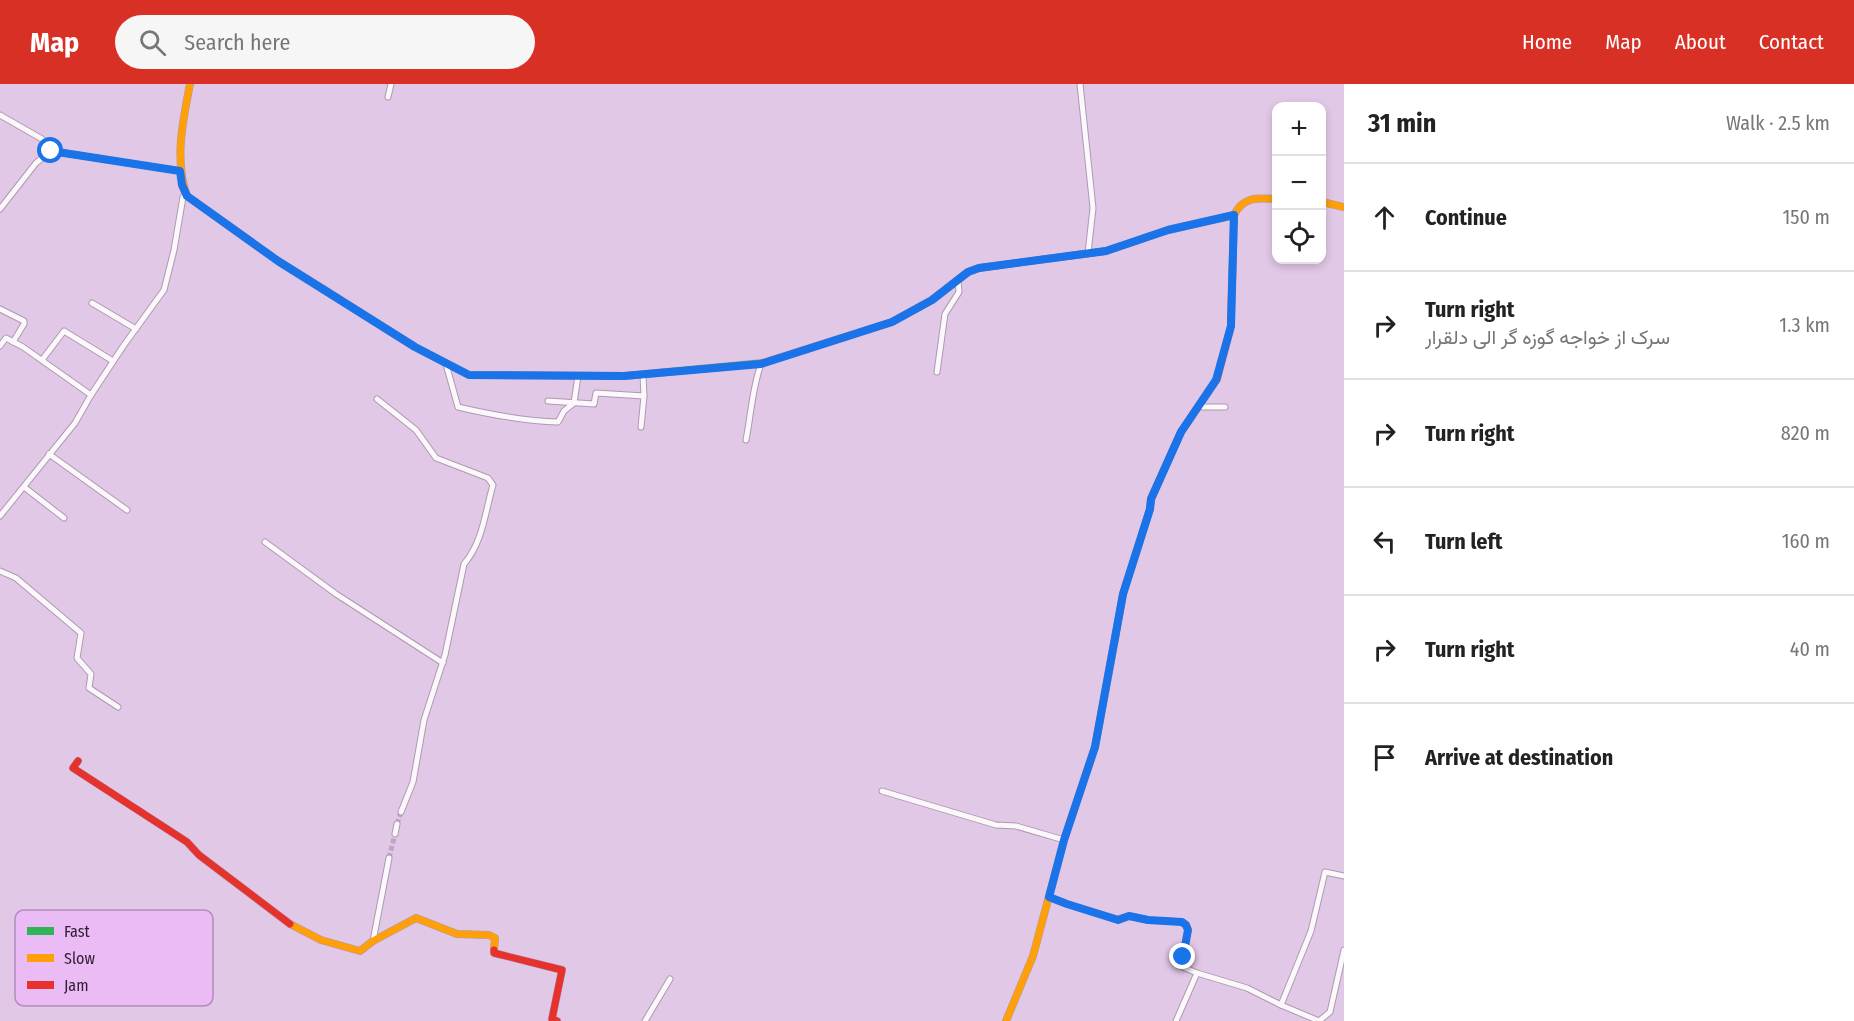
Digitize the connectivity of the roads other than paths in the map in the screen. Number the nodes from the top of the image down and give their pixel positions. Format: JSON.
{"nodes":[{"id":1,"x":190,"y":84,"type":"edge"},
{"id":2,"x":391,"y":84,"type":"edge"},
{"id":3,"x":1080,"y":84,"type":"edge"},
{"id":4,"x":388,"y":97,"type":"dead end"},
{"id":5,"x":0,"y":115,"type":"edge"},
{"id":6,"x":51,"y":151,"type":"junction"},
{"id":7,"x":180,"y":171,"type":"junction"},
{"id":8,"x":186,"y":193,"type":"junction"},
{"id":9,"x":1272,"y":199,"type":"edge"},
{"id":10,"x":1326,"y":202,"type":"edge"},
{"id":11,"x":1344,"y":207,"type":"edge"},
{"id":12,"x":0,"y":209,"type":"edge"},
{"id":13,"x":1234,"y":215,"type":"junction"},
{"id":14,"x":1088,"y":253,"type":"junction"},
{"id":15,"x":958,"y":280,"type":"junction"},
{"id":16,"x":92,"y":303,"type":"dead end"},
{"id":17,"x":0,"y":309,"type":"edge"},
{"id":18,"x":136,"y":329,"type":"junction"},
{"id":19,"x":13,"y":342,"type":"junction"},
{"id":20,"x":0,"y":346,"type":"edge"},
{"id":21,"x":42,"y":360,"type":"junction"},
{"id":22,"x":113,"y":361,"type":"junction"},
{"id":23,"x":446,"y":364,"type":"junction"},
{"id":24,"x":761,"y":364,"type":"junction"},
{"id":25,"x":937,"y":372,"type":"dead end"},
{"id":26,"x":643,"y":375,"type":"junction"},
{"id":27,"x":578,"y":376,"type":"junction"},
{"id":28,"x":91,"y":395,"type":"junction"},
{"id":29,"x":644,"y":396,"type":"junction"},
{"id":30,"x":377,"y":399,"type":"dead end"},
{"id":31,"x":548,"y":401,"type":"dead end"},
{"id":32,"x":574,"y":404,"type":"junction"},
{"id":33,"x":1198,"y":407,"type":"junction"},
{"id":34,"x":1225,"y":407,"type":"dead end"},
{"id":35,"x":640,"y":427,"type":"dead end"},
{"id":36,"x":746,"y":440,"type":"dead end"},
{"id":37,"x":49,"y":454,"type":"junction"},
{"id":38,"x":24,"y":487,"type":"junction"},
{"id":39,"x":127,"y":510,"type":"dead end"},
{"id":40,"x":0,"y":516,"type":"edge"},
{"id":41,"x":64,"y":518,"type":"dead end"},
{"id":42,"x":265,"y":542,"type":"dead end"},
{"id":43,"x":0,"y":571,"type":"edge"},
{"id":44,"x":443,"y":663,"type":"junction"},
{"id":45,"x":118,"y":707,"type":"dead end"},
{"id":46,"x":78,"y":761,"type":"dead end"},
{"id":47,"x":882,"y":790,"type":"dead end"},
{"id":48,"x":401,"y":812,"type":"tunnel mouth"},
{"id":49,"x":397,"y":824,"type":"tunnel mouth"},
{"id":50,"x":395,"y":834,"type":"tunnel mouth"},
{"id":51,"x":1064,"y":840,"type":"junction"},
{"id":52,"x":389,"y":858,"type":"tunnel mouth"},
{"id":53,"x":1344,"y":876,"type":"edge"},
{"id":54,"x":1049,"y":897,"type":"junction"},
{"id":55,"x":373,"y":941,"type":"junction"},
{"id":56,"x":1344,"y":950,"type":"edge"},
{"id":57,"x":1197,"y":973,"type":"junction"},
{"id":58,"x":670,"y":979,"type":"dead end"},
{"id":59,"x":1281,"y":1005,"type":"junction"},
{"id":60,"x":553,"y":1020,"type":"edge"},
{"id":61,"x":645,"y":1021,"type":"edge"},
{"id":62,"x":1006,"y":1021,"type":"edge"},
{"id":63,"x":1176,"y":1021,"type":"edge"}],
"edges":[{"from":1,"to":7,"type":"street"},
{"from":2,"to":4,"type":"street"},
{"from":3,"to":14,"type":"street"},
{"from":5,"to":6,"type":"street"},
{"from":6,"to":7,"type":"street"},
{"from":6,"to":12,"type":"street"},
{"from":7,"to":8,"type":"street"},
{"from":8,"to":18,"type":"street"},
{"from":8,"to":23,"type":"street"},
{"from":9,"to":13,"type":"street"},
{"from":10,"to":11,"type":"street"},
{"from":13,"to":14,"type":"street"},
{"from":13,"to":33,"type":"street"},
{"from":14,"to":15,"type":"street"},
{"from":15,"to":24,"type":"street"},
{"from":15,"to":25,"type":"street"},
{"from":16,"to":18,"type":"street"},
{"from":17,"to":19,"type":"street"},
{"from":18,"to":22,"type":"street"},
{"from":19,"to":20,"type":"street"},
{"from":19,"to":21,"type":"street"},
{"from":21,"to":22,"type":"street"},
{"from":21,"to":28,"type":"street"},
{"from":22,"to":28,"type":"street"},
{"from":23,"to":27,"type":"street"},
{"from":23,"to":32,"type":"street"},
{"from":24,"to":26,"type":"street"},
{"from":24,"to":36,"type":"street"},
{"from":26,"to":27,"type":"street"},
{"from":26,"to":29,"type":"street"},
{"from":27,"to":32,"type":"street"},
{"from":28,"to":37,"type":"street"},
{"from":29,"to":32,"type":"street"},
{"from":29,"to":35,"type":"street"},
{"from":30,"to":44,"type":"street"},
{"from":31,"to":32,"type":"street"},
{"from":33,"to":34,"type":"street"},
{"from":33,"to":51,"type":"street"},
{"from":37,"to":38,"type":"street"},
{"from":37,"to":39,"type":"street"},
{"from":38,"to":40,"type":"street"},
{"from":38,"to":41,"type":"street"},
{"from":42,"to":44,"type":"street"},
{"from":43,"to":45,"type":"street"},
{"from":44,"to":48,"type":"street"},
{"from":46,"to":55,"type":"street"},
{"from":47,"to":51,"type":"street"},
{"from":49,"to":50,"type":"street"},
{"from":51,"to":54,"type":"street"},
{"from":52,"to":55,"type":"street"},
{"from":53,"to":59,"type":"street"},
{"from":54,"to":57,"type":"street"},
{"from":54,"to":62,"type":"street"},
{"from":55,"to":60,"type":"street"},
{"from":56,"to":59,"type":"street"},
{"from":57,"to":59,"type":"street"},
{"from":57,"to":63,"type":"street"},
{"from":58,"to":61,"type":"street"}]}
